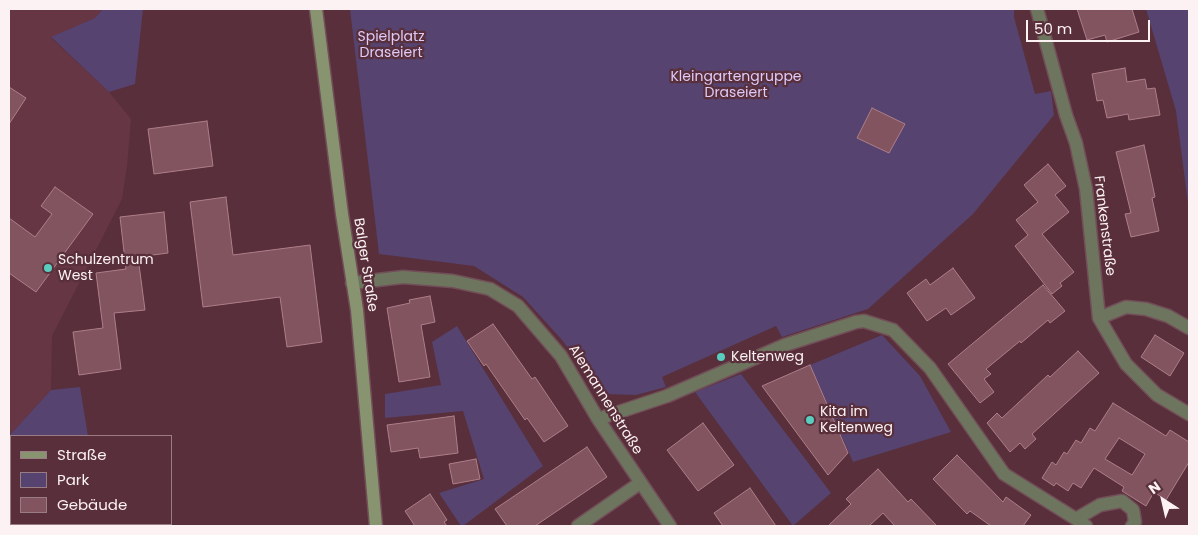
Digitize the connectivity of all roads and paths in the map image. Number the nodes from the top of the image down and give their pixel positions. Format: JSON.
{"nodes":[{"id":1,"x":316,"y":9,"type":"edge"},
{"id":2,"x":1037,"y":9,"type":"edge"},
{"id":3,"x":352,"y":283,"type":"junction"},
{"id":4,"x":1099,"y":318,"type":"junction"},
{"id":5,"x":1189,"y":328,"type":"edge"},
{"id":6,"x":1189,"y":414,"type":"edge"},
{"id":7,"x":598,"y":419,"type":"junction"},
{"id":8,"x":640,"y":483,"type":"junction"},
{"id":9,"x":1081,"y":523,"type":"edge"},
{"id":10,"x":376,"y":526,"type":"edge"},
{"id":11,"x":578,"y":526,"type":"edge"},
{"id":12,"x":670,"y":526,"type":"edge"},
{"id":13,"x":1132,"y":526,"type":"edge"}],
"edges":[{"from":1,"to":3,"type":"street","name":"Balger Straße"},
{"from":2,"to":4,"type":"street","name":"Frankenstraße"},
{"from":3,"to":7,"type":"street","name":"Alemannenstraße"},
{"from":3,"to":10,"type":"street","name":"Balger Straße"},
{"from":4,"to":5,"type":"street"},
{"from":4,"to":6,"type":"street","name":"Frankenstraße"},
{"from":7,"to":8,"type":"street","name":"Alemannenstraße"},
{"from":7,"to":9,"type":"street"},
{"from":8,"to":11,"type":"street"},
{"from":8,"to":12,"type":"street","name":"Alemannenstraße"},
{"from":9,"to":13,"type":"street"}]}
